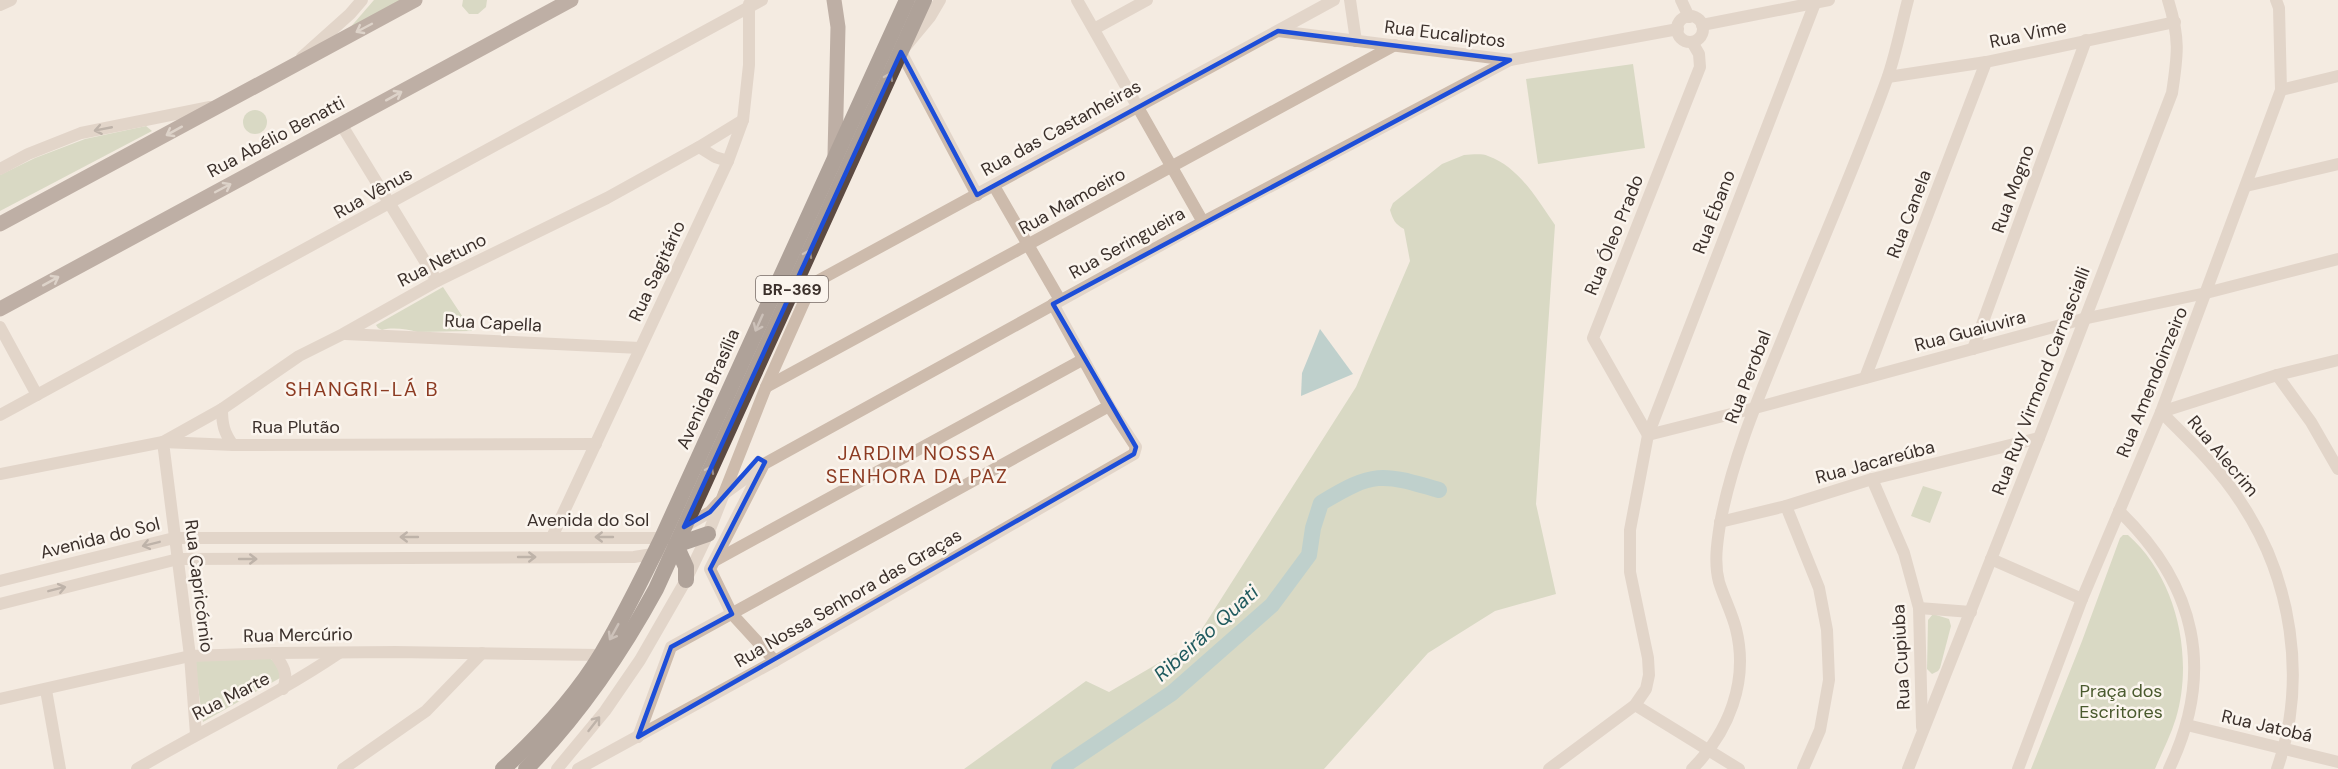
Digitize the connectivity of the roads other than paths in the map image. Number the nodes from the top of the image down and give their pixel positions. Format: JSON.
{"nodes":[{"id":1,"x":11,"y":0,"type":"edge"},
{"id":2,"x":362,"y":0,"type":"edge"},
{"id":3,"x":415,"y":0,"type":"edge"},
{"id":4,"x":571,"y":0,"type":"edge"},
{"id":5,"x":762,"y":0,"type":"edge"},
{"id":6,"x":834,"y":0,"type":"edge"},
{"id":7,"x":907,"y":0,"type":"edge"},
{"id":8,"x":924,"y":0,"type":"edge"},
{"id":9,"x":940,"y":0,"type":"edge"},
{"id":10,"x":1077,"y":0,"type":"edge"},
{"id":11,"x":1147,"y":0,"type":"edge"},
{"id":12,"x":1334,"y":0,"type":"edge"},
{"id":13,"x":1350,"y":0,"type":"edge"},
{"id":14,"x":1681,"y":0,"type":"edge"},
{"id":15,"x":1829,"y":0,"type":"edge"},
{"id":16,"x":1908,"y":0,"type":"edge"},
{"id":17,"x":2168,"y":0,"type":"edge"},
{"id":18,"x":2276,"y":0,"type":"edge"},
{"id":19,"x":1815,"y":3,"type":"junction"},
{"id":20,"x":0,"y":5,"type":"edge"},
{"id":21,"x":748,"y":5,"type":"edge"},
{"id":22,"x":1689,"y":17,"type":"junction"},
{"id":23,"x":2175,"y":22,"type":"junction"},
{"id":24,"x":1702,"y":25,"type":"junction"},
{"id":25,"x":1094,"y":29,"type":"junction"},
{"id":26,"x":1678,"y":29,"type":"junction"},
{"id":27,"x":1278,"y":31,"type":"junction"},
{"id":28,"x":2086,"y":40,"type":"junction"},
{"id":29,"x":1356,"y":41,"type":"junction"},
{"id":30,"x":1692,"y":42,"type":"junction"},
{"id":31,"x":1395,"y":45,"type":"junction"},
{"id":32,"x":901,"y":52,"type":"junction"},
{"id":33,"x":1510,"y":60,"type":"junction"},
{"id":34,"x":1986,"y":62,"type":"junction"},
{"id":35,"x":289,"y":68,"type":"junction"},
{"id":36,"x":2338,"y":76,"type":"edge"},
{"id":37,"x":1888,"y":77,"type":"junction"},
{"id":38,"x":2281,"y":90,"type":"junction"},
{"id":39,"x":223,"y":105,"type":"junction"},
{"id":40,"x":1138,"y":107,"type":"junction"},
{"id":41,"x":743,"y":120,"type":"junction"},
{"id":42,"x":341,"y":124,"type":"junction"},
{"id":43,"x":699,"y":147,"type":"junction"},
{"id":44,"x":835,"y":155,"type":"junction"},
{"id":45,"x":728,"y":161,"type":"junction"},
{"id":46,"x":2338,"y":164,"type":"edge"},
{"id":47,"x":1172,"y":167,"type":"junction"},
{"id":48,"x":0,"y":169,"type":"edge"},
{"id":49,"x":994,"y":186,"type":"junction"},
{"id":50,"x":2246,"y":186,"type":"junction"},
{"id":51,"x":977,"y":195,"type":"junction"},
{"id":52,"x":390,"y":204,"type":"junction"},
{"id":53,"x":1203,"y":222,"type":"junction"},
{"id":54,"x":0,"y":224,"type":"edge"},
{"id":55,"x":1028,"y":245,"type":"junction"},
{"id":56,"x":2338,"y":259,"type":"edge"},
{"id":57,"x":437,"y":281,"type":"junction"},
{"id":58,"x":2206,"y":293,"type":"junction"},
{"id":59,"x":1057,"y":302,"type":"junction"},
{"id":60,"x":0,"y":309,"type":"edge"},
{"id":61,"x":2083,"y":319,"type":"junction"},
{"id":62,"x":0,"y":327,"type":"edge"},
{"id":63,"x":343,"y":334,"type":"junction"},
{"id":64,"x":640,"y":348,"type":"junction"},
{"id":65,"x":1973,"y":349,"type":"junction"},
{"id":66,"x":1082,"y":360,"type":"junction"},
{"id":67,"x":2338,"y":360,"type":"edge"},
{"id":68,"x":2277,"y":375,"type":"junction"},
{"id":69,"x":1865,"y":378,"type":"junction"},
{"id":70,"x":766,"y":387,"type":"junction"},
{"id":71,"x":37,"y":395,"type":"junction"},
{"id":72,"x":1108,"y":406,"type":"junction"},
{"id":73,"x":1755,"y":408,"type":"junction"},
{"id":74,"x":222,"y":410,"type":"junction"},
{"id":75,"x":2161,"y":412,"type":"junction"},
{"id":76,"x":0,"y":415,"type":"edge"},
{"id":77,"x":1648,"y":435,"type":"junction"},
{"id":78,"x":2039,"y":438,"type":"junction"},
{"id":79,"x":163,"y":442,"type":"junction"},
{"id":80,"x":596,"y":444,"type":"junction"},
{"id":81,"x":232,"y":445,"type":"junction"},
{"id":82,"x":764,"y":464,"type":"junction"},
{"id":83,"x":2338,"y":469,"type":"edge"},
{"id":84,"x":0,"y":474,"type":"edge"},
{"id":85,"x":1872,"y":479,"type":"junction"},
{"id":86,"x":724,"y":496,"type":"junction"},
{"id":87,"x":1786,"y":506,"type":"junction"},
{"id":88,"x":2119,"y":511,"type":"junction"},
{"id":89,"x":1720,"y":522,"type":"junction"},
{"id":90,"x":684,"y":527,"type":"junction"},
{"id":91,"x":708,"y":534,"type":"junction"},
{"id":92,"x":503,"y":537,"type":"junction"},
{"id":93,"x":552,"y":537,"type":"junction"},
{"id":94,"x":174,"y":538,"type":"junction"},
{"id":95,"x":669,"y":542,"type":"junction"},
{"id":96,"x":653,"y":556,"type":"junction"},
{"id":97,"x":502,"y":557,"type":"junction"},
{"id":98,"x":178,"y":559,"type":"junction"},
{"id":99,"x":1991,"y":559,"type":"junction"},
{"id":100,"x":716,"y":560,"type":"junction"},
{"id":101,"x":686,"y":580,"type":"junction"},
{"id":102,"x":0,"y":581,"type":"edge"},
{"id":103,"x":2082,"y":599,"type":"junction"},
{"id":104,"x":0,"y":604,"type":"edge"},
{"id":105,"x":1919,"y":608,"type":"junction"},
{"id":106,"x":1971,"y":612,"type":"junction"},
{"id":107,"x":732,"y":614,"type":"junction"},
{"id":108,"x":274,"y":652,"type":"junction"},
{"id":109,"x":340,"y":652,"type":"junction"},
{"id":110,"x":482,"y":653,"type":"junction"},
{"id":111,"x":601,"y":655,"type":"junction"},
{"id":112,"x":190,"y":656,"type":"junction"},
{"id":113,"x":775,"y":661,"type":"junction"},
{"id":114,"x":283,"y":689,"type":"junction"},
{"id":115,"x":46,"y":690,"type":"junction"},
{"id":116,"x":0,"y":699,"type":"edge"},
{"id":117,"x":1635,"y":705,"type":"junction"},
{"id":118,"x":2187,"y":725,"type":"junction"},
{"id":119,"x":1922,"y":733,"type":"junction"},
{"id":120,"x":196,"y":734,"type":"junction"},
{"id":121,"x":638,"y":737,"type":"junction"},
{"id":122,"x":2283,"y":748,"type":"junction"},
{"id":123,"x":1710,"y":752,"type":"junction"},
{"id":124,"x":2338,"y":762,"type":"edge"},
{"id":125,"x":60,"y":769,"type":"edge"},
{"id":126,"x":137,"y":769,"type":"edge"},
{"id":127,"x":343,"y":769,"type":"edge"},
{"id":128,"x":503,"y":769,"type":"edge"},
{"id":129,"x":526,"y":769,"type":"edge"},
{"id":130,"x":557,"y":769,"type":"edge"},
{"id":131,"x":579,"y":769,"type":"edge"},
{"id":132,"x":1549,"y":769,"type":"edge"},
{"id":133,"x":1692,"y":769,"type":"edge"},
{"id":134,"x":1739,"y":769,"type":"edge"},
{"id":135,"x":1803,"y":769,"type":"edge"},
{"id":136,"x":1908,"y":769,"type":"edge"},
{"id":137,"x":2018,"y":769,"type":"edge"},
{"id":138,"x":2169,"y":769,"type":"edge"},
{"id":139,"x":2277,"y":769,"type":"edge"}],
"edges":[{"from":1,"to":20,"type":"street"},
{"from":2,"to":35,"type":"street"},
{"from":3,"to":35,"type":"main road","one_way":true},
{"from":42,"to":4,"type":"main road","name":"Rua Abélio Benatti","one_way":true},
{"from":5,"to":21,"type":"street","name":"Rua Vênus"},
{"from":6,"to":44,"type":"main road"},
{"from":7,"to":44,"type":"highway","name":"Avenida Brasília","number":"BR-369"},
{"from":8,"to":32,"type":"highway","name":"Avenida Brasília","number":"BR-369"},
{"from":9,"to":32,"type":"street"},
{"from":10,"to":25,"type":"street"},
{"from":11,"to":25,"type":"street"},
{"from":12,"to":27,"type":"street","name":"Rua das Castanheiras"},
{"from":13,"to":29,"type":"street"},
{"from":14,"to":22,"type":"street"},
{"from":15,"to":19,"type":"street"},
{"from":16,"to":37,"type":"street","name":"Rua Perobal"},
{"from":17,"to":23,"type":"street","name":"Rua Ruy Virmond Carnascialli"},
{"from":18,"to":38,"type":"street","name":"Rua Amendoinzeiro"},
{"from":19,"to":24,"type":"street"},
{"from":19,"to":77,"type":"street","name":"Rua Ébano"},
{"from":21,"to":41,"type":"street","name":"Rua Sagitário"},
{"from":21,"to":52,"type":"street","name":"Rua Vênus"},
{"from":22,"to":24,"type":"street"},
{"from":22,"to":26,"type":"street"},
{"from":23,"to":28,"type":"street","name":"Rua Vime"},
{"from":23,"to":61,"type":"street","name":"Rua Ruy Virmond Carnascialli"},
{"from":24,"to":30,"type":"street"},
{"from":25,"to":40,"type":"street"},
{"from":26,"to":30,"type":"street"},
{"from":26,"to":33,"type":"street","name":"Rua Eucaliptos"},
{"from":27,"to":29,"type":"street","name":"Rua Eucaliptos"},
{"from":27,"to":40,"type":"street","name":"Rua das Castanheiras"},
{"from":28,"to":34,"type":"street","name":"Rua Vime"},
{"from":28,"to":65,"type":"street","name":"Rua Mogno"},
{"from":29,"to":31,"type":"street","name":"Rua Eucaliptos"},
{"from":30,"to":77,"type":"street","name":"Rua Óleo Prado"},
{"from":31,"to":33,"type":"street","name":"Rua Eucaliptos"},
{"from":31,"to":47,"type":"street","name":"Rua Mamoeiro"},
{"from":32,"to":51,"type":"street"},
{"from":90,"to":32,"type":"highway","name":"Avenida Brasília","number":"BR-369","one_way":true},
{"from":33,"to":53,"type":"street","name":"Rua Seringueira"},
{"from":34,"to":37,"type":"street","name":"Rua Vime"},
{"from":34,"to":69,"type":"street","name":"Rua Canela"},
{"from":35,"to":39,"type":"main road"},
{"from":36,"to":38,"type":"street"},
{"from":37,"to":73,"type":"street","name":"Rua Perobal"},
{"from":38,"to":50,"type":"street","name":"Rua Amendoinzeiro"},
{"from":39,"to":48,"type":"street","one_way":true},
{"from":39,"to":54,"type":"main road","one_way":true},
{"from":40,"to":47,"type":"street"},
{"from":40,"to":49,"type":"street","name":"Rua das Castanheiras"},
{"from":41,"to":43,"type":"street","name":"Rua Netuno"},
{"from":41,"to":45,"type":"street","name":"Rua Sagitário"},
{"from":42,"to":52,"type":"street"},
{"from":60,"to":42,"type":"main road","name":"Rua Abélio Benatti","one_way":true},
{"from":43,"to":45,"type":"street"},
{"from":43,"to":57,"type":"street","name":"Rua Netuno"},
{"from":44,"to":95,"type":"highway","name":"Avenida Brasília","number":"BR-369","one_way":true},
{"from":45,"to":64,"type":"street","name":"Rua Sagitário"},
{"from":46,"to":50,"type":"street"},
{"from":47,"to":53,"type":"street"},
{"from":47,"to":55,"type":"street","name":"Rua Mamoeiro"},
{"from":49,"to":51,"type":"street","name":"Rua das Castanheiras"},
{"from":49,"to":55,"type":"street"},
{"from":50,"to":58,"type":"street","name":"Rua Amendoinzeiro"},
{"from":51,"to":70,"type":"street","name":"Rua das Castanheiras"},
{"from":52,"to":57,"type":"street"},
{"from":52,"to":71,"type":"street","name":"Rua Vênus"},
{"from":53,"to":59,"type":"street","name":"Rua Seringueira"},
{"from":55,"to":59,"type":"street"},
{"from":55,"to":70,"type":"street","name":"Rua Mamoeiro"},
{"from":56,"to":58,"type":"street","name":"Rua Guaiuvira"},
{"from":57,"to":63,"type":"street","name":"Rua Netuno"},
{"from":58,"to":61,"type":"street","name":"Rua Guaiuvira"},
{"from":58,"to":75,"type":"street","name":"Rua Amendoinzeiro"},
{"from":59,"to":66,"type":"street"},
{"from":59,"to":82,"type":"street","name":"Rua Seringueira"},
{"from":61,"to":65,"type":"street","name":"Rua Guaiuvira"},
{"from":61,"to":78,"type":"street","name":"Rua Ruy Virmond Carnascialli"},
{"from":62,"to":71,"type":"street"},
{"from":63,"to":64,"type":"street","name":"Rua Capella"},
{"from":63,"to":74,"type":"street","name":"Rua Netuno"},
{"from":64,"to":80,"type":"street","name":"Rua Sagitário"},
{"from":65,"to":69,"type":"street","name":"Rua Guaiuvira"},
{"from":66,"to":72,"type":"street"},
{"from":66,"to":100,"type":"street"},
{"from":67,"to":68,"type":"street"},
{"from":68,"to":75,"type":"street"},
{"from":68,"to":83,"type":"street"},
{"from":69,"to":73,"type":"street","name":"Rua Guaiuvira"},
{"from":70,"to":86,"type":"street"},
{"from":71,"to":76,"type":"street","name":"Rua Vênus"},
{"from":72,"to":107,"type":"street"},
{"from":72,"to":113,"type":"street","name":"Rua Nossa Senhora das Graças"},
{"from":73,"to":77,"type":"street","name":"Rua Guaiuvira"},
{"from":73,"to":89,"type":"street","name":"Rua Perobal"},
{"from":74,"to":79,"type":"street","name":"Rua Netuno"},
{"from":74,"to":81,"type":"street"},
{"from":75,"to":88,"type":"street","name":"Rua Amendoinzeiro"},
{"from":75,"to":122,"type":"street","name":"Rua Alecrim"},
{"from":77,"to":117,"type":"street","name":"Rua Ébano"},
{"from":78,"to":85,"type":"street","name":"Rua Jacareúba"},
{"from":78,"to":99,"type":"street","name":"Rua Ruy Virmond Carnascialli"},
{"from":79,"to":81,"type":"street","name":"Rua Plutão"},
{"from":79,"to":84,"type":"street","name":"Rua Plutão"},
{"from":79,"to":94,"type":"street","name":"Rua Capricórnio"},
{"from":80,"to":81,"type":"street","name":"Rua Plutão"},
{"from":80,"to":93,"type":"street","name":"Rua Sagitário"},
{"from":82,"to":86,"type":"street","name":"Rua Seringueira"},
{"from":82,"to":100,"type":"street"},
{"from":85,"to":87,"type":"street","name":"Rua Jacareúba"},
{"from":85,"to":105,"type":"street","name":"Rua Cupiuba"},
{"from":86,"to":90,"type":"street","name":"Rua Seringueira"},
{"from":86,"to":91,"type":"street"},
{"from":87,"to":89,"type":"street","name":"Rua Jacareúba"},
{"from":87,"to":135,"type":"street"},
{"from":88,"to":103,"type":"street","name":"Rua Amendoinzeiro"},
{"from":88,"to":118,"type":"street"},
{"from":89,"to":123,"type":"street","name":"Rua Perobal"},
{"from":90,"to":95,"type":"highway","name":"Avenida Brasília","number":"BR-369"},
{"from":91,"to":95,"type":"highway"},
{"from":91,"to":101,"type":"street"},
{"from":92,"to":93,"type":"street","name":"Avenida do Sol"},
{"from":92,"to":94,"type":"street","name":"Avenida do Sol","one_way":true},
{"from":92,"to":97,"type":"street"},
{"from":95,"to":93,"type":"street","name":"Avenida do Sol","one_way":true},
{"from":94,"to":98,"type":"street","name":"Rua Capricórnio"},
{"from":94,"to":102,"type":"street","name":"Avenida do Sol","one_way":true},
{"from":95,"to":96,"type":"highway","name":"Avenida Brasília","number":"BR-369"},
{"from":95,"to":101,"type":"highway"},
{"from":95,"to":129,"type":"highway","name":"Avenida Brasília","number":"BR-369"},
{"from":97,"to":96,"type":"street","name":"Avenida do Sol","one_way":true},
{"from":96,"to":111,"type":"highway","name":"Avenida Brasília","number":"BR-369","one_way":true},
{"from":98,"to":97,"type":"street","name":"Avenida do Sol","one_way":true},
{"from":104,"to":98,"type":"street","name":"Avenida do Sol","one_way":true},
{"from":98,"to":112,"type":"street","name":"Rua Capricórnio"},
{"from":99,"to":103,"type":"street"},
{"from":99,"to":106,"type":"street","name":"Rua Ruy Virmond Carnascialli"},
{"from":100,"to":107,"type":"street"},
{"from":130,"to":101,"type":"street","one_way":true},
{"from":103,"to":137,"type":"street","name":"Rua Amendoinzeiro"},
{"from":105,"to":106,"type":"street"},
{"from":105,"to":119,"type":"street","name":"Rua Cupiuba"},
{"from":106,"to":119,"type":"street","name":"Rua Ruy Virmond Carnascialli"},
{"from":107,"to":113,"type":"street"},
{"from":107,"to":121,"type":"street"},
{"from":108,"to":109,"type":"street","name":"Rua Mercúrio"},
{"from":108,"to":112,"type":"street","name":"Rua Mercúrio"},
{"from":108,"to":114,"type":"street"},
{"from":109,"to":110,"type":"street","name":"Rua Mercúrio"},
{"from":109,"to":114,"type":"street","name":"Rua Marte"},
{"from":110,"to":111,"type":"street","name":"Rua Mercúrio"},
{"from":110,"to":127,"type":"street"},
{"from":111,"to":128,"type":"highway","name":"Avenida Brasília","number":"BR-369"},
{"from":112,"to":115,"type":"street","name":"Rua Mercúrio"},
{"from":112,"to":120,"type":"street","name":"Rua Capricórnio"},
{"from":113,"to":121,"type":"street","name":"Rua Nossa Senhora das Graças"},
{"from":114,"to":120,"type":"street","name":"Rua Marte"},
{"from":115,"to":116,"type":"street","name":"Rua Mercúrio"},
{"from":115,"to":125,"type":"street"},
{"from":117,"to":123,"type":"street"},
{"from":117,"to":132,"type":"street"},
{"from":118,"to":122,"type":"street","name":"Rua Jatobá"},
{"from":118,"to":138,"type":"street"},
{"from":119,"to":136,"type":"street","name":"Rua Ruy Virmond Carnascialli"},
{"from":120,"to":126,"type":"street","name":"Rua Marte"},
{"from":121,"to":131,"type":"street","name":"Rua Nossa Senhora das Graças"},
{"from":122,"to":124,"type":"street","name":"Rua Jatobá"},
{"from":122,"to":139,"type":"street","name":"Rua Alecrim"},
{"from":123,"to":133,"type":"street","name":"Rua Perobal"},
{"from":123,"to":134,"type":"street"}]}
